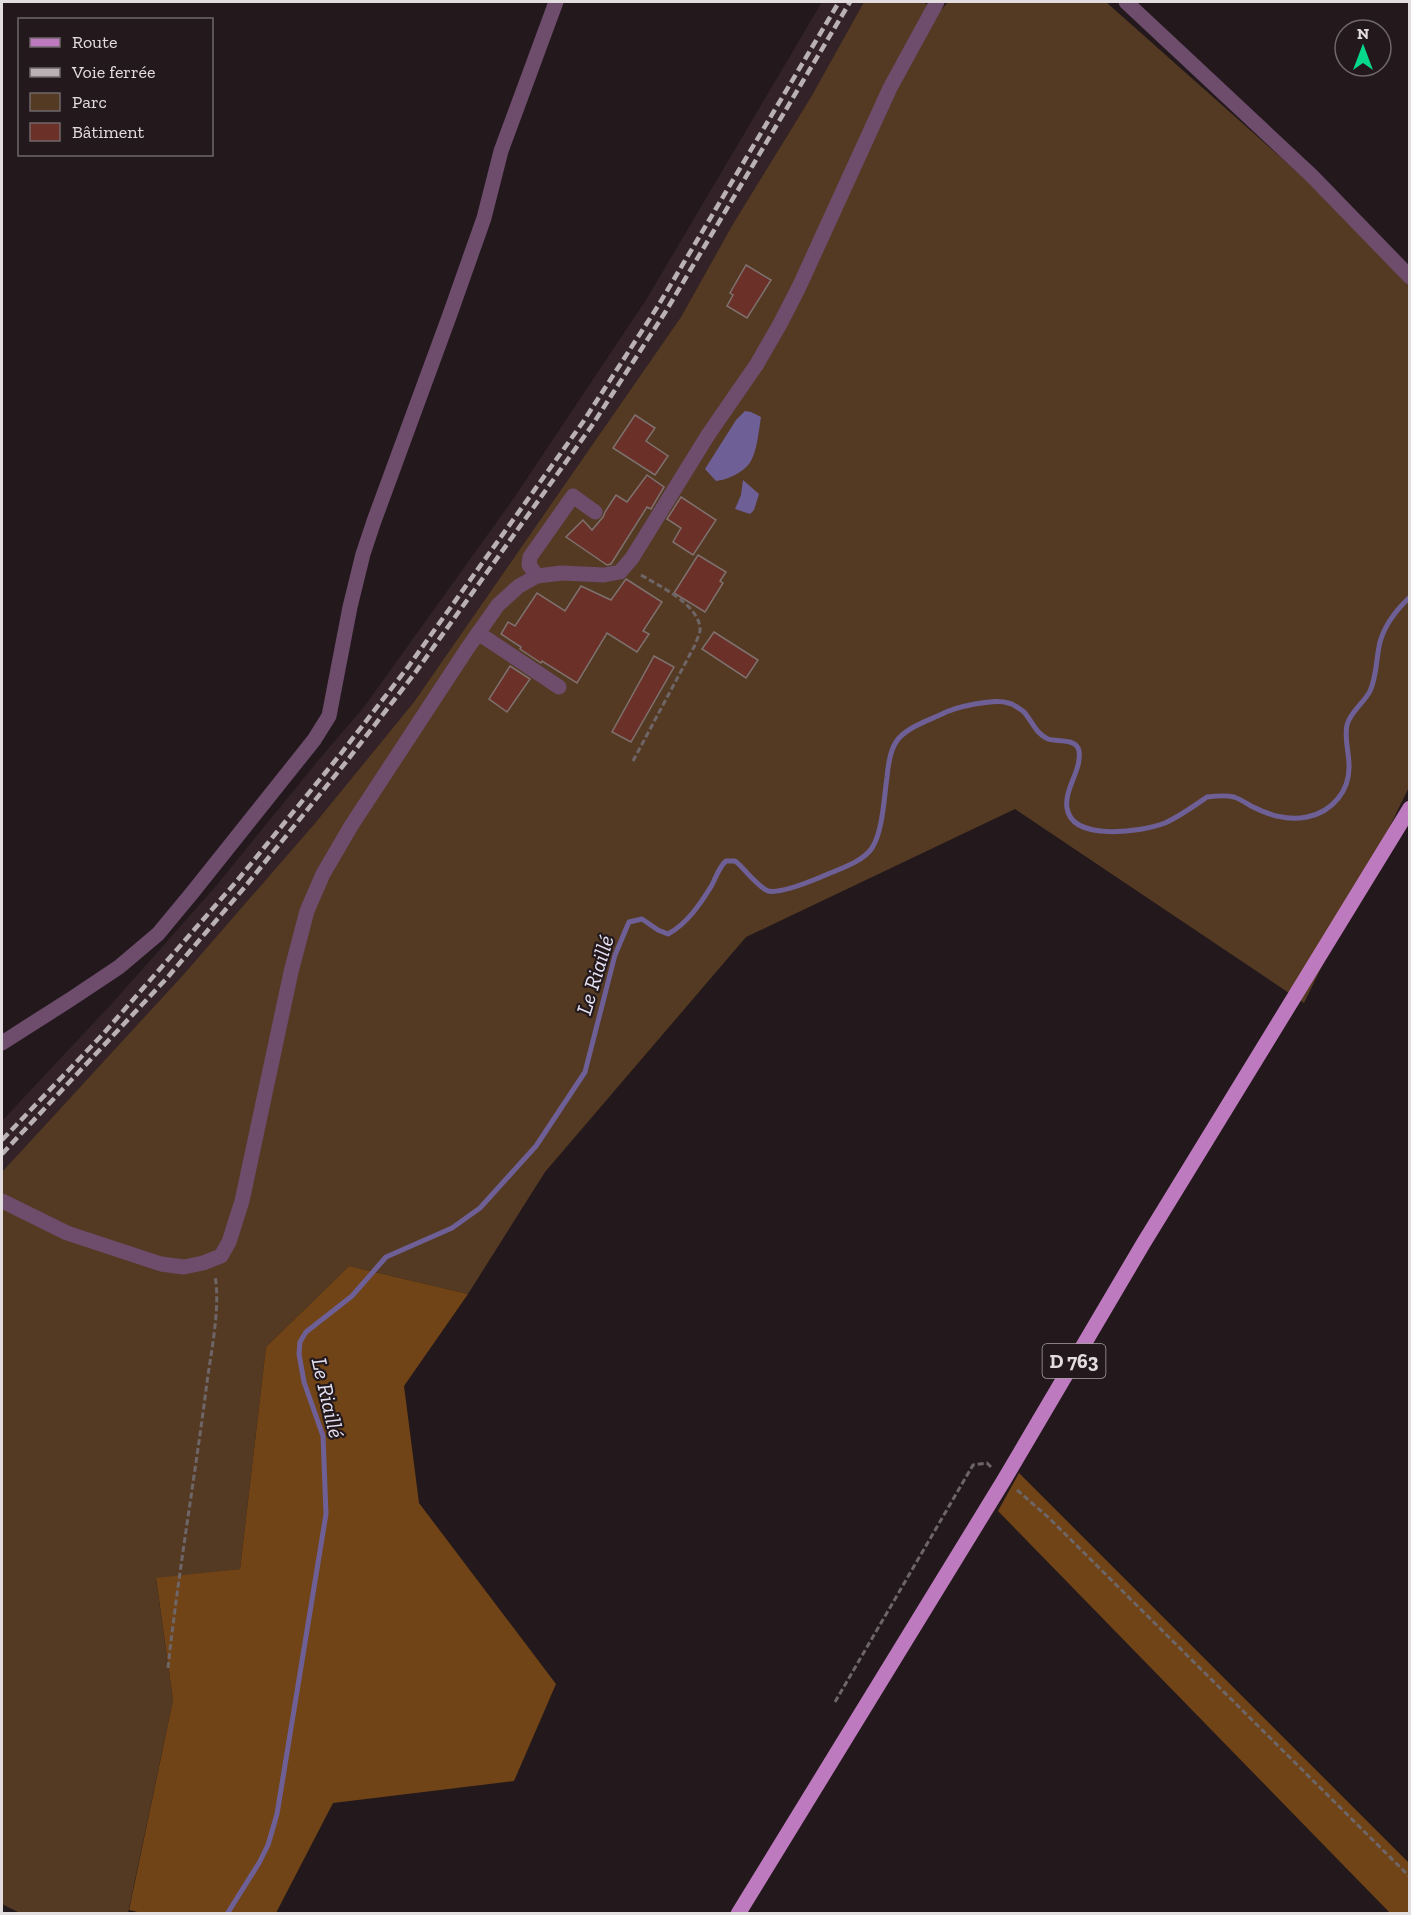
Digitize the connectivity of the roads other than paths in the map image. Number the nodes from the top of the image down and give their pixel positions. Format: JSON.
{"nodes":[{"id":1,"x":556,"y":2,"type":"edge"},
{"id":2,"x":937,"y":2,"type":"edge"},
{"id":3,"x":1126,"y":2,"type":"edge"},
{"id":4,"x":1410,"y":277,"type":"edge"},
{"id":5,"x":595,"y":512,"type":"dead end"},
{"id":6,"x":537,"y":576,"type":"junction"},
{"id":7,"x":478,"y":633,"type":"junction"},
{"id":8,"x":559,"y":687,"type":"dead end"},
{"id":9,"x":1410,"y":808,"type":"edge"},
{"id":10,"x":2,"y":1042,"type":"edge"},
{"id":11,"x":2,"y":1202,"type":"edge"},
{"id":12,"x":738,"y":1914,"type":"edge"}],
"edges":[{"from":1,"to":10,"type":"street"},
{"from":2,"to":6,"type":"street"},
{"from":3,"to":4,"type":"street"},
{"from":5,"to":6,"type":"street"},
{"from":6,"to":7,"type":"street"},
{"from":7,"to":8,"type":"street"},
{"from":7,"to":11,"type":"street"},
{"from":9,"to":12,"type":"main road","number":"D 763"}]}
